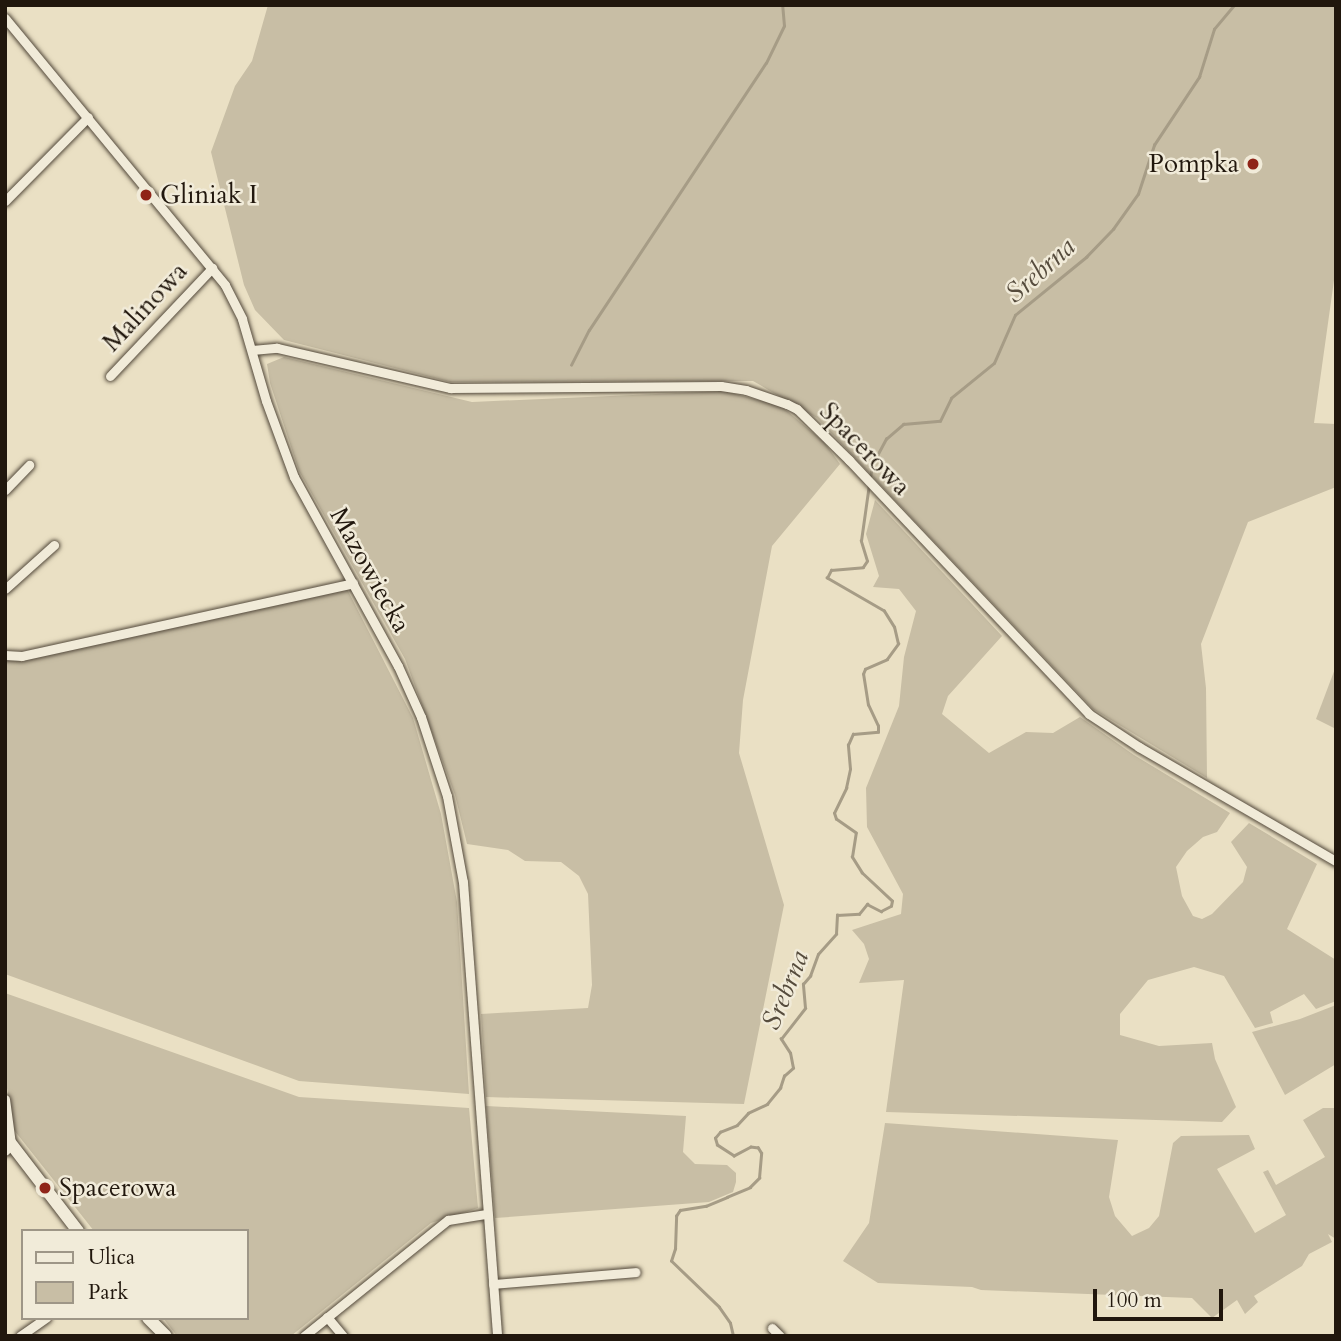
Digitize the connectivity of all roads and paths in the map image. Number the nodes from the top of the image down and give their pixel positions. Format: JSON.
{"nodes":[{"id":1,"x":6,"y":21,"type":"edge"},
{"id":2,"x":88,"y":117,"type":"junction"},
{"id":3,"x":5,"y":201,"type":"edge"},
{"id":4,"x":212,"y":268,"type":"junction"},
{"id":5,"x":252,"y":351,"type":"junction"},
{"id":6,"x":110,"y":376,"type":"dead end"},
{"id":7,"x":29,"y":465,"type":"dead end"},
{"id":8,"x":5,"y":490,"type":"edge"},
{"id":9,"x":54,"y":545,"type":"dead end"},
{"id":10,"x":353,"y":583,"type":"junction"},
{"id":11,"x":5,"y":589,"type":"edge"},
{"id":12,"x":5,"y":655,"type":"edge"},
{"id":13,"x":1334,"y":859,"type":"edge"},
{"id":14,"x":5,"y":1099,"type":"edge"},
{"id":15,"x":7,"y":1144,"type":"edge"},
{"id":16,"x":487,"y":1214,"type":"junction"},
{"id":17,"x":76,"y":1229,"type":"edge"},
{"id":18,"x":635,"y":1272,"type":"dead end"},
{"id":19,"x":492,"y":1284,"type":"junction"},
{"id":20,"x":327,"y":1317,"type":"junction"},
{"id":21,"x":43,"y":1320,"type":"edge"},
{"id":22,"x":150,"y":1320,"type":"edge"},
{"id":23,"x":772,"y":1328,"type":"dead end"},
{"id":24,"x":20,"y":1336,"type":"edge"},
{"id":25,"x":166,"y":1336,"type":"edge"},
{"id":26,"x":304,"y":1336,"type":"edge"},
{"id":27,"x":343,"y":1336,"type":"edge"},
{"id":28,"x":497,"y":1336,"type":"edge"},
{"id":29,"x":780,"y":1336,"type":"edge"}],
"edges":[{"from":1,"to":2,"type":"street","name":"Mazowiecka"},
{"from":2,"to":3,"type":"street"},
{"from":2,"to":4,"type":"street","name":"Mazowiecka"},
{"from":4,"to":5,"type":"street","name":"Mazowiecka"},
{"from":4,"to":6,"type":"street","name":"Malinowa"},
{"from":5,"to":10,"type":"street","name":"Mazowiecka"},
{"from":5,"to":13,"type":"street","name":"Spacerowa"},
{"from":7,"to":8,"type":"street"},
{"from":9,"to":11,"type":"street"},
{"from":10,"to":12,"type":"street"},
{"from":10,"to":16,"type":"street","name":"Mazowiecka"},
{"from":14,"to":15,"type":"street"},
{"from":15,"to":17,"type":"main road"},
{"from":16,"to":19,"type":"street","name":"Mazowiecka"},
{"from":16,"to":20,"type":"street"},
{"from":18,"to":19,"type":"street"},
{"from":19,"to":28,"type":"street","name":"Mazowiecka"},
{"from":20,"to":26,"type":"street"},
{"from":20,"to":27,"type":"street"},
{"from":21,"to":24,"type":"street"},
{"from":22,"to":25,"type":"main road"},
{"from":23,"to":29,"type":"street"}]}
